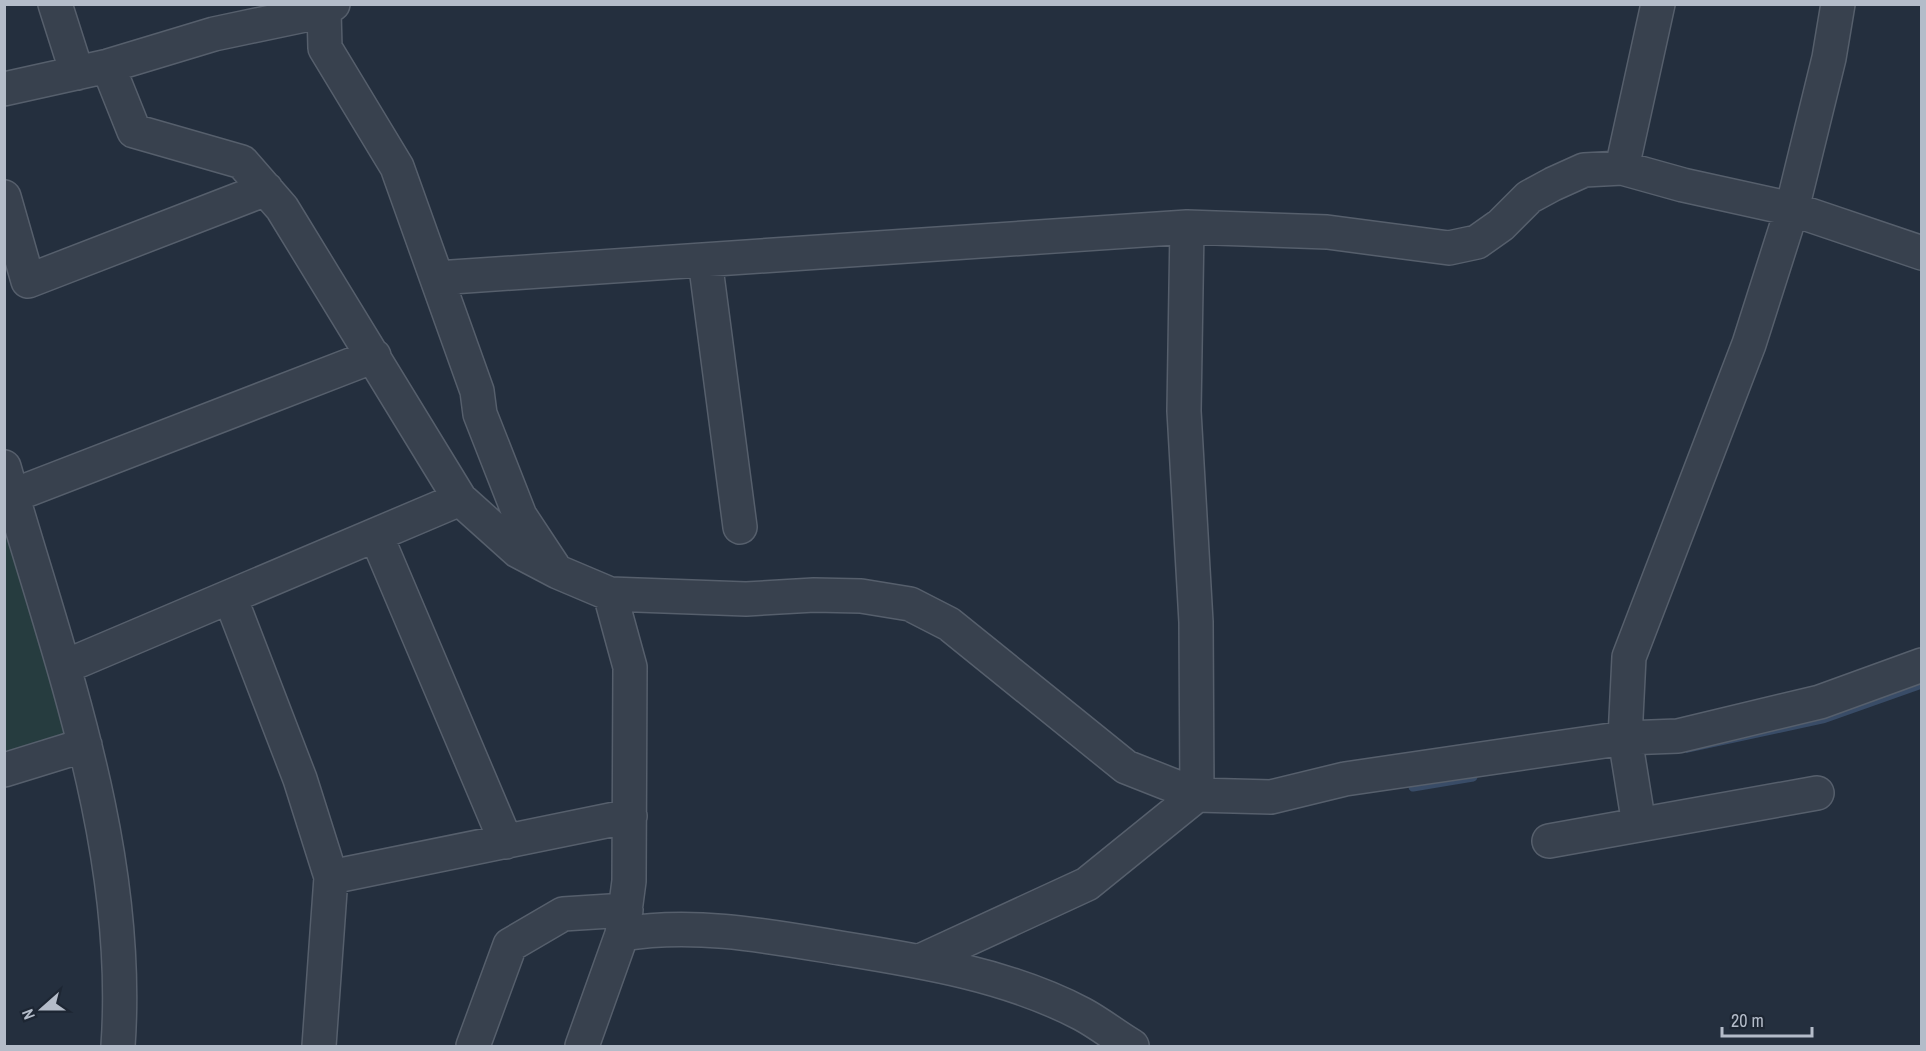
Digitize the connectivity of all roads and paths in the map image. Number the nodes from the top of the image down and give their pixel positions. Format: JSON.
{"nodes":[{"id":1,"x":55,"y":4,"type":"edge"},
{"id":2,"x":1658,"y":4,"type":"edge"},
{"id":3,"x":1838,"y":4,"type":"edge"},
{"id":4,"x":328,"y":8,"type":"edge"},
{"id":5,"x":93,"y":69,"type":"junction"},
{"id":6,"x":4,"y":89,"type":"edge"},
{"id":7,"x":1622,"y":168,"type":"junction"},
{"id":8,"x":266,"y":189,"type":"junction"},
{"id":9,"x":4,"y":197,"type":"edge"},
{"id":10,"x":1792,"y":209,"type":"junction"},
{"id":11,"x":1186,"y":227,"type":"junction"},
{"id":12,"x":1922,"y":253,"type":"edge"},
{"id":13,"x":705,"y":260,"type":"junction"},
{"id":14,"x":437,"y":278,"type":"junction"},
{"id":15,"x":374,"y":356,"type":"junction"},
{"id":16,"x":7,"y":488,"type":"edge"},
{"id":17,"x":460,"y":499,"type":"junction"},
{"id":18,"x":740,"y":527,"type":"dead end"},
{"id":19,"x":376,"y":535,"type":"junction"},
{"id":20,"x":558,"y":572,"type":"junction"},
{"id":21,"x":610,"y":594,"type":"junction"},
{"id":22,"x":230,"y":597,"type":"junction"},
{"id":23,"x":1922,"y":665,"type":"edge"},
{"id":24,"x":64,"y":667,"type":"junction"},
{"id":25,"x":1625,"y":738,"type":"junction"},
{"id":26,"x":85,"y":746,"type":"junction"},
{"id":27,"x":4,"y":770,"type":"edge"},
{"id":28,"x":1817,"y":793,"type":"dead end"},
{"id":29,"x":1197,"y":795,"type":"junction"},
{"id":30,"x":630,"y":816,"type":"junction"},
{"id":31,"x":1639,"y":825,"type":"junction"},
{"id":32,"x":506,"y":842,"type":"junction"},
{"id":33,"x":1549,"y":842,"type":"dead end"},
{"id":34,"x":331,"y":877,"type":"junction"},
{"id":35,"x":624,"y":922,"type":"junction"},
{"id":36,"x":920,"y":961,"type":"junction"},
{"id":37,"x":118,"y":1047,"type":"edge"},
{"id":38,"x":319,"y":1047,"type":"edge"},
{"id":39,"x":473,"y":1047,"type":"edge"},
{"id":40,"x":582,"y":1047,"type":"edge"},
{"id":41,"x":1132,"y":1047,"type":"edge"}],
"edges":[{"from":1,"to":5,"type":"street"},
{"from":2,"to":7,"type":"street"},
{"from":3,"to":10,"type":"street"},
{"from":4,"to":5,"type":"street"},
{"from":4,"to":14,"type":"street"},
{"from":5,"to":6,"type":"street"},
{"from":5,"to":8,"type":"street"},
{"from":7,"to":10,"type":"street"},
{"from":7,"to":11,"type":"street"},
{"from":8,"to":9,"type":"street"},
{"from":8,"to":15,"type":"street"},
{"from":10,"to":12,"type":"street"},
{"from":10,"to":25,"type":"street"},
{"from":11,"to":13,"type":"street"},
{"from":11,"to":29,"type":"street"},
{"from":13,"to":14,"type":"street"},
{"from":13,"to":18,"type":"street"},
{"from":14,"to":20,"type":"street"},
{"from":15,"to":16,"type":"street"},
{"from":15,"to":17,"type":"street"},
{"from":16,"to":24,"type":"street"},
{"from":17,"to":19,"type":"street"},
{"from":17,"to":20,"type":"street"},
{"from":19,"to":22,"type":"street"},
{"from":19,"to":32,"type":"street"},
{"from":20,"to":21,"type":"street"},
{"from":21,"to":29,"type":"street"},
{"from":21,"to":30,"type":"street"},
{"from":22,"to":24,"type":"street"},
{"from":22,"to":34,"type":"street"},
{"from":23,"to":25,"type":"street"},
{"from":24,"to":26,"type":"street"},
{"from":25,"to":29,"type":"street"},
{"from":25,"to":31,"type":"street"},
{"from":26,"to":27,"type":"street"},
{"from":26,"to":37,"type":"street"},
{"from":28,"to":31,"type":"street"},
{"from":29,"to":36,"type":"street"},
{"from":30,"to":32,"type":"street"},
{"from":30,"to":35,"type":"street"},
{"from":31,"to":33,"type":"street"},
{"from":32,"to":34,"type":"street"},
{"from":34,"to":38,"type":"street"},
{"from":35,"to":36,"type":"street"},
{"from":35,"to":39,"type":"street"},
{"from":35,"to":40,"type":"street"},
{"from":36,"to":41,"type":"street"}]}
